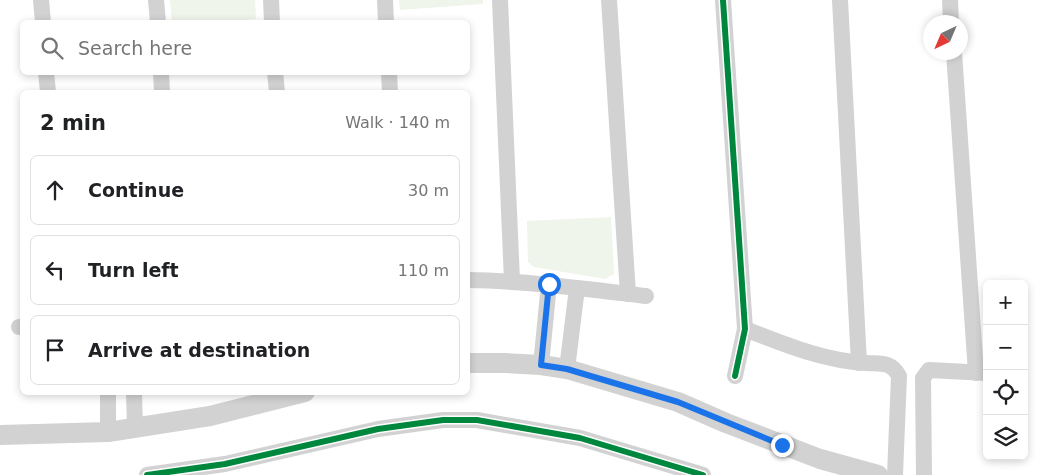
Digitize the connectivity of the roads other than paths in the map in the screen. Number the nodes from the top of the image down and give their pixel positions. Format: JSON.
{"nodes":[{"id":1,"x":41,"y":0,"type":"edge"},
{"id":2,"x":156,"y":0,"type":"edge"},
{"id":3,"x":271,"y":0,"type":"edge"},
{"id":4,"x":385,"y":0,"type":"edge"},
{"id":5,"x":500,"y":0,"type":"edge"},
{"id":6,"x":609,"y":0,"type":"edge"},
{"id":7,"x":724,"y":0,"type":"edge"},
{"id":8,"x":840,"y":0,"type":"edge"},
{"id":9,"x":950,"y":0,"type":"edge"},
{"id":10,"x":951,"y":15,"type":"edge"},
{"id":11,"x":42,"y":20,"type":"edge"},
{"id":12,"x":158,"y":20,"type":"edge"},
{"id":13,"x":272,"y":20,"type":"edge"},
{"id":14,"x":386,"y":20,"type":"edge"},
{"id":15,"x":955,"y":60,"type":"edge"},
{"id":16,"x":46,"y":75,"type":"edge"},
{"id":17,"x":161,"y":75,"type":"edge"},
{"id":18,"x":275,"y":75,"type":"edge"},
{"id":19,"x":389,"y":75,"type":"edge"},
{"id":20,"x":48,"y":90,"type":"edge"},
{"id":21,"x":162,"y":90,"type":"edge"},
{"id":22,"x":277,"y":90,"type":"edge"},
{"id":23,"x":390,"y":90,"type":"edge"},
{"id":24,"x":470,"y":280,"type":"edge"},
{"id":25,"x":512,"y":280,"type":"junction"},
{"id":26,"x":549,"y":284,"type":"junction"},
{"id":27,"x":576,"y":288,"type":"junction"},
{"id":28,"x":628,"y":294,"type":"junction"},
{"id":29,"x":646,"y":296,"type":"dead end"},
{"id":30,"x":745,"y":329,"type":"junction"},
{"id":31,"x":470,"y":363,"type":"edge"},
{"id":32,"x":859,"y":363,"type":"junction"},
{"id":33,"x":541,"y":365,"type":"junction"},
{"id":34,"x":567,"y":369,"type":"junction"},
{"id":35,"x":981,"y":373,"type":"edge"},
{"id":36,"x":735,"y":376,"type":"dead end"},
{"id":37,"x":108,"y":395,"type":"edge"},
{"id":38,"x":134,"y":395,"type":"edge"},
{"id":39,"x":293,"y":395,"type":"edge"},
{"id":40,"x":135,"y":428,"type":"junction"},
{"id":41,"x":108,"y":432,"type":"junction"},
{"id":42,"x":0,"y":435,"type":"edge"},
{"id":43,"x":147,"y":475,"type":"edge"},
{"id":44,"x":703,"y":475,"type":"edge"},
{"id":45,"x":878,"y":475,"type":"edge"},
{"id":46,"x":895,"y":475,"type":"edge"},
{"id":47,"x":924,"y":475,"type":"edge"}],
"edges":[{"from":1,"to":11,"type":"street"},
{"from":2,"to":12,"type":"street"},
{"from":3,"to":13,"type":"street"},
{"from":4,"to":14,"type":"street"},
{"from":5,"to":25,"type":"street"},
{"from":6,"to":28,"type":"street"},
{"from":7,"to":30,"type":"street"},
{"from":8,"to":32,"type":"street"},
{"from":9,"to":10,"type":"street"},
{"from":15,"to":35,"type":"street"},
{"from":16,"to":20,"type":"street"},
{"from":17,"to":21,"type":"street"},
{"from":18,"to":22,"type":"street"},
{"from":19,"to":23,"type":"street"},
{"from":24,"to":25,"type":"street"},
{"from":25,"to":26,"type":"street"},
{"from":26,"to":27,"type":"street"},
{"from":26,"to":33,"type":"street"},
{"from":27,"to":28,"type":"street"},
{"from":27,"to":34,"type":"street"},
{"from":28,"to":29,"type":"street"},
{"from":30,"to":32,"type":"street"},
{"from":30,"to":36,"type":"street"},
{"from":31,"to":33,"type":"street"},
{"from":32,"to":46,"type":"street"},
{"from":33,"to":34,"type":"street"},
{"from":34,"to":45,"type":"street"},
{"from":35,"to":47,"type":"street"},
{"from":37,"to":41,"type":"street"},
{"from":38,"to":40,"type":"street"},
{"from":39,"to":40,"type":"street"},
{"from":40,"to":41,"type":"street"},
{"from":41,"to":42,"type":"street"},
{"from":43,"to":44,"type":"street"}]}
